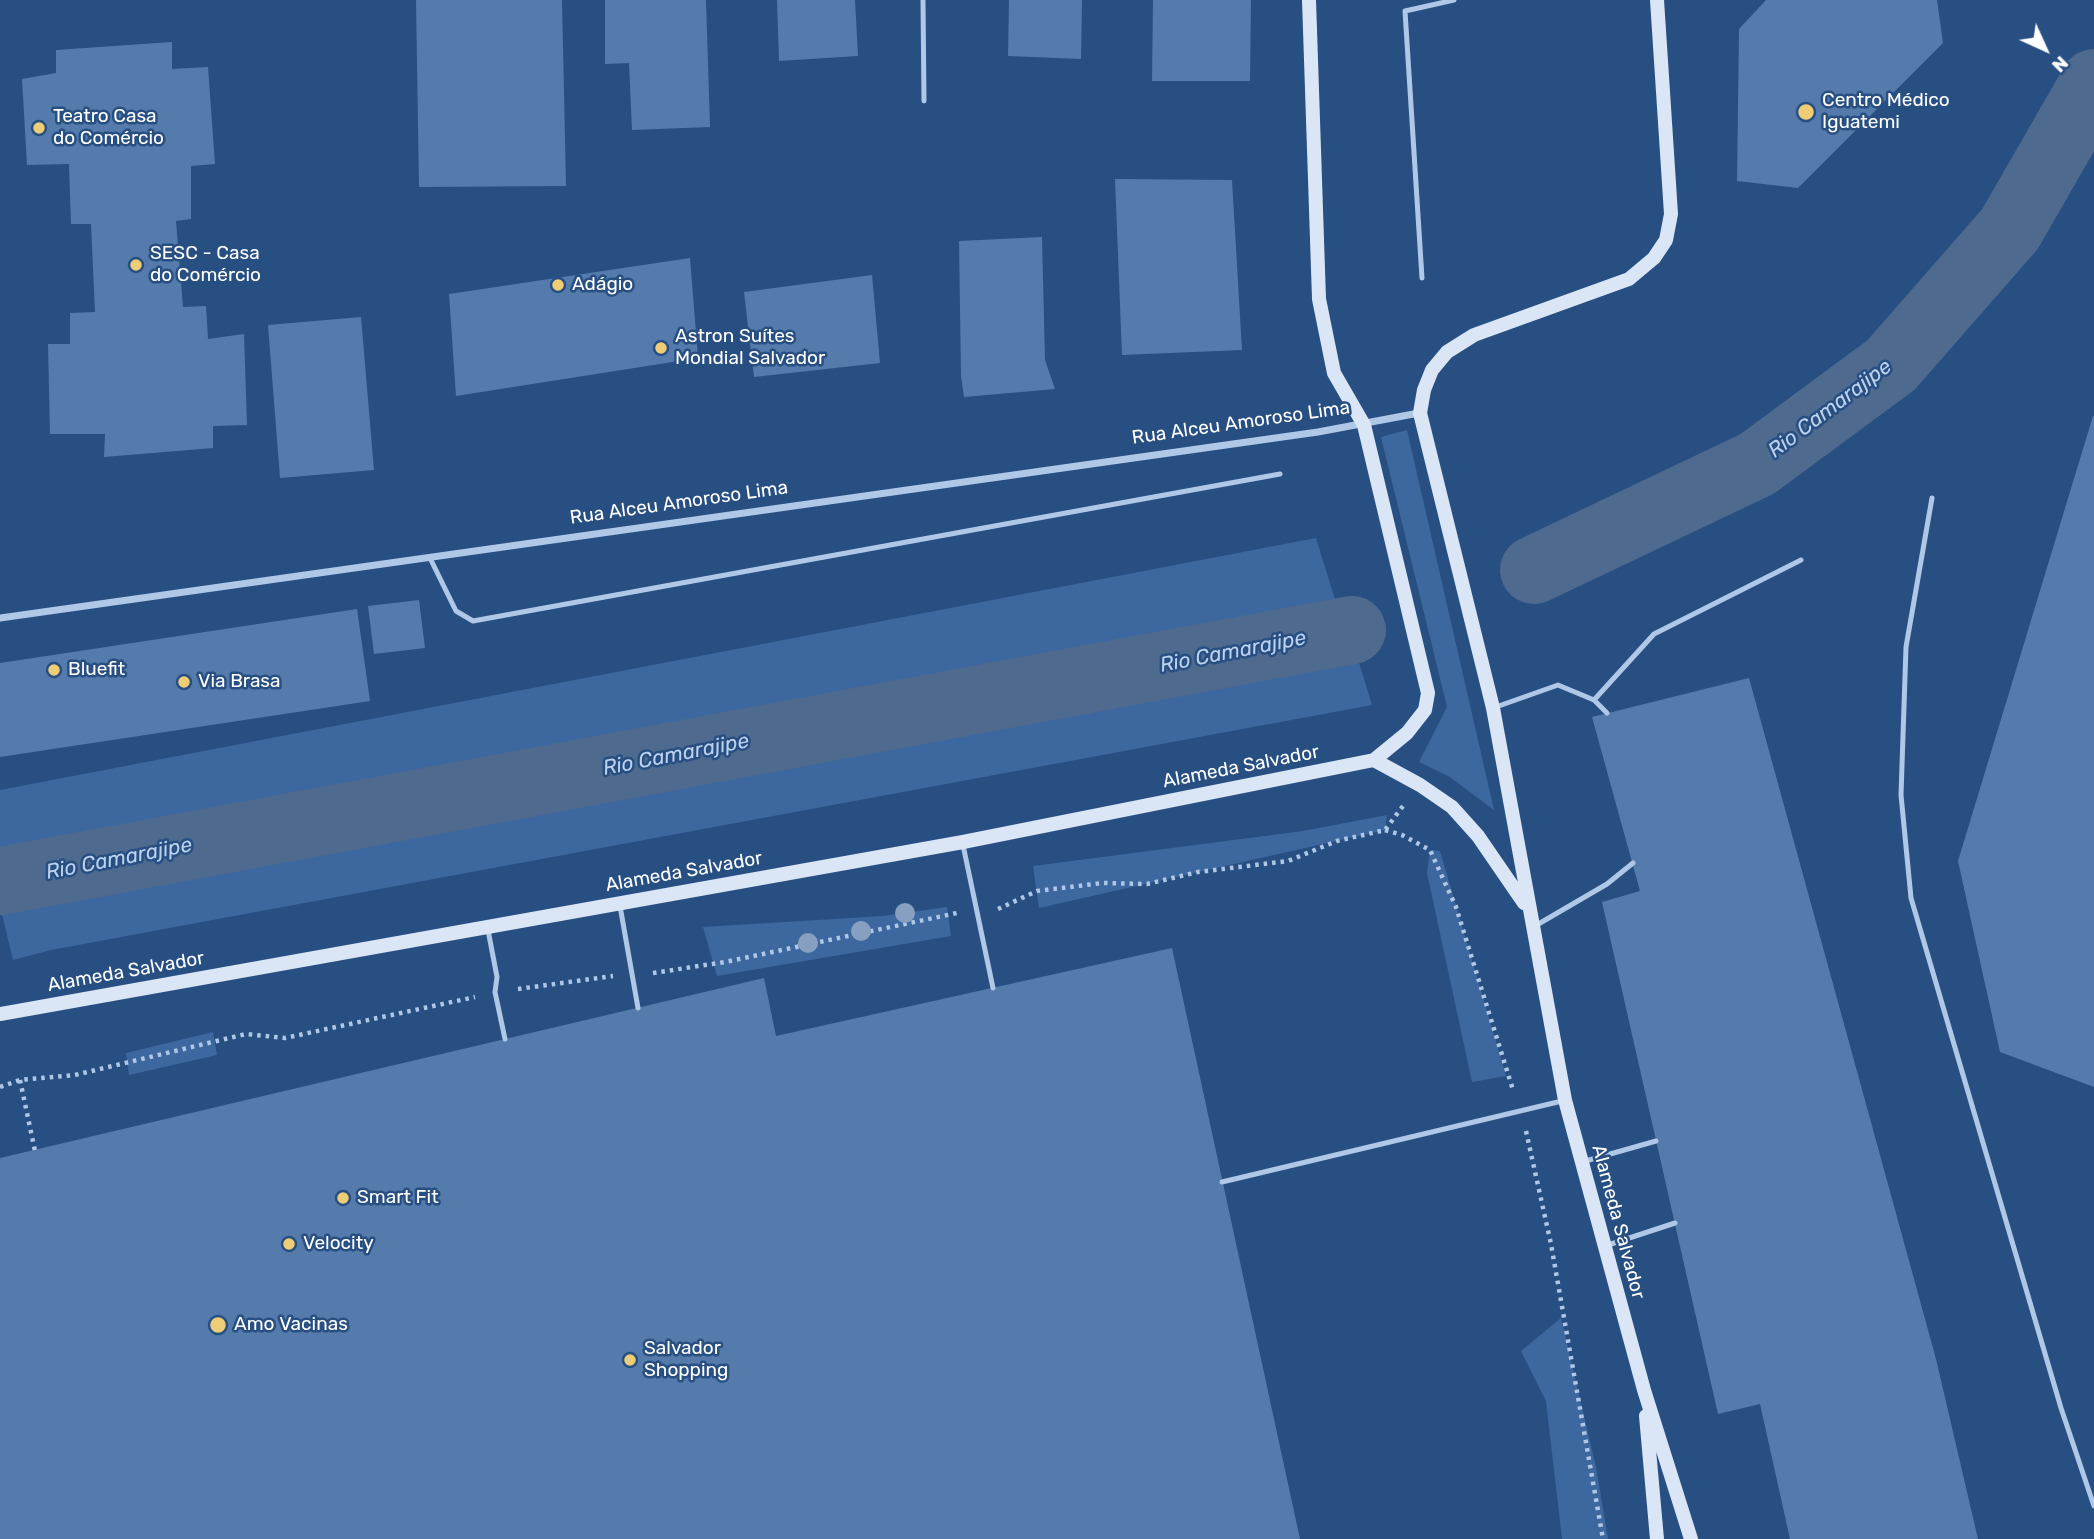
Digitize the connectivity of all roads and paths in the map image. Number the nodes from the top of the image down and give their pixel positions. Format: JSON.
{"nodes":[{"id":1,"x":923,"y":0,"type":"edge"},
{"id":2,"x":1309,"y":0,"type":"edge"},
{"id":3,"x":1454,"y":0,"type":"edge"},
{"id":4,"x":1657,"y":0,"type":"edge"},
{"id":5,"x":924,"y":101,"type":"dead end"},
{"id":6,"x":1422,"y":278,"type":"dead end"},
{"id":7,"x":1420,"y":413,"type":"junction"},
{"id":8,"x":1364,"y":425,"type":"junction"},
{"id":9,"x":1280,"y":474,"type":"dead end"},
{"id":10,"x":1932,"y":498,"type":"dead end"},
{"id":11,"x":430,"y":558,"type":"junction"},
{"id":12,"x":1801,"y":560,"type":"dead end"},
{"id":13,"x":0,"y":618,"type":"edge"},
{"id":14,"x":1594,"y":700,"type":"junction"},
{"id":15,"x":1492,"y":703,"type":"junction"},
{"id":16,"x":1607,"y":713,"type":"dead end"},
{"id":17,"x":1374,"y":760,"type":"junction"},
{"id":18,"x":1420,"y":785,"type":"junction"},
{"id":19,"x":1385,"y":830,"type":"junction"},
{"id":20,"x":963,"y":842,"type":"junction"},
{"id":21,"x":1633,"y":863,"type":"dead end"},
{"id":22,"x":619,"y":903,"type":"junction"},
{"id":23,"x":1529,"y":911,"type":"junction"},
{"id":24,"x":979,"y":917,"type":"junction"},
{"id":25,"x":488,"y":927,"type":"junction"},
{"id":26,"x":1532,"y":928,"type":"junction"},
{"id":27,"x":631,"y":975,"type":"junction"},
{"id":28,"x":993,"y":988,"type":"dead end"},
{"id":29,"x":495,"y":992,"type":"junction"},
{"id":30,"x":638,"y":1008,"type":"dead end"},
{"id":31,"x":0,"y":1014,"type":"edge"},
{"id":32,"x":505,"y":1039,"type":"dead end"},
{"id":33,"x":20,"y":1080,"type":"junction"},
{"id":34,"x":0,"y":1087,"type":"edge"},
{"id":35,"x":1565,"y":1100,"type":"junction"},
{"id":36,"x":1521,"y":1111,"type":"junction"},
{"id":37,"x":1656,"y":1141,"type":"dead end"},
{"id":38,"x":35,"y":1151,"type":"dead end"},
{"id":39,"x":1582,"y":1162,"type":"junction"},
{"id":40,"x":1222,"y":1182,"type":"dead end"},
{"id":41,"x":1675,"y":1223,"type":"dead end"},
{"id":42,"x":1605,"y":1246,"type":"junction"},
{"id":43,"x":1644,"y":1390,"type":"junction"},
{"id":44,"x":2094,"y":1506,"type":"edge"},
{"id":45,"x":1603,"y":1539,"type":"edge"},
{"id":46,"x":1657,"y":1539,"type":"edge"},
{"id":47,"x":1691,"y":1539,"type":"edge"}],
"edges":[{"from":1,"to":5,"type":"lane"},
{"from":2,"to":8,"type":"street","name":"Rua Alceu Amoroso Lima"},
{"from":3,"to":6,"type":"lane"},
{"from":4,"to":7,"type":"street"},
{"from":7,"to":8,"type":"street","name":"Rua Alceu Amoroso Lima"},
{"from":7,"to":15,"type":"street","name":"Alameda Salvador"},
{"from":8,"to":11,"type":"street","name":"Rua Alceu Amoroso Lima"},
{"from":8,"to":17,"type":"street","name":"Alameda Salvador"},
{"from":9,"to":11,"type":"lane"},
{"from":10,"to":44,"type":"lane"},
{"from":11,"to":13,"type":"street","name":"Rua Alceu Amoroso Lima"},
{"from":12,"to":14,"type":"lane"},
{"from":14,"to":15,"type":"lane"},
{"from":14,"to":16,"type":"lane"},
{"from":15,"to":23,"type":"street","name":"Alameda Salvador"},
{"from":17,"to":18,"type":"street","name":"Alameda Salvador"},
{"from":17,"to":20,"type":"street","name":"Alameda Salvador"},
{"from":18,"to":19,"type":"path"},
{"from":18,"to":23,"type":"street","name":"Alameda Salvador"},
{"from":19,"to":24,"type":"path"},
{"from":19,"to":36,"type":"path"},
{"from":20,"to":22,"type":"street","name":"Alameda Salvador"},
{"from":20,"to":24,"type":"lane"},
{"from":21,"to":26,"type":"lane"},
{"from":22,"to":25,"type":"street","name":"Alameda Salvador"},
{"from":22,"to":27,"type":"lane"},
{"from":23,"to":26,"type":"street","name":"Alameda Salvador"},
{"from":24,"to":27,"type":"path"},
{"from":24,"to":28,"type":"lane"},
{"from":25,"to":29,"type":"lane"},
{"from":25,"to":31,"type":"street","name":"Alameda Salvador"},
{"from":26,"to":35,"type":"street","name":"Alameda Salvador"},
{"from":27,"to":29,"type":"path"},
{"from":27,"to":30,"type":"lane"},
{"from":29,"to":32,"type":"lane"},
{"from":29,"to":33,"type":"path"},
{"from":33,"to":34,"type":"path"},
{"from":33,"to":38,"type":"path"},
{"from":35,"to":36,"type":"lane"},
{"from":35,"to":39,"type":"street","name":"Alameda Salvador"},
{"from":36,"to":40,"type":"lane"},
{"from":36,"to":45,"type":"path"},
{"from":37,"to":39,"type":"lane"},
{"from":39,"to":42,"type":"street","name":"Alameda Salvador"},
{"from":41,"to":42,"type":"lane"},
{"from":42,"to":43,"type":"street","name":"Alameda Salvador"},
{"from":43,"to":46,"type":"street"},
{"from":43,"to":47,"type":"street","name":"Alameda Salvador"}]}
